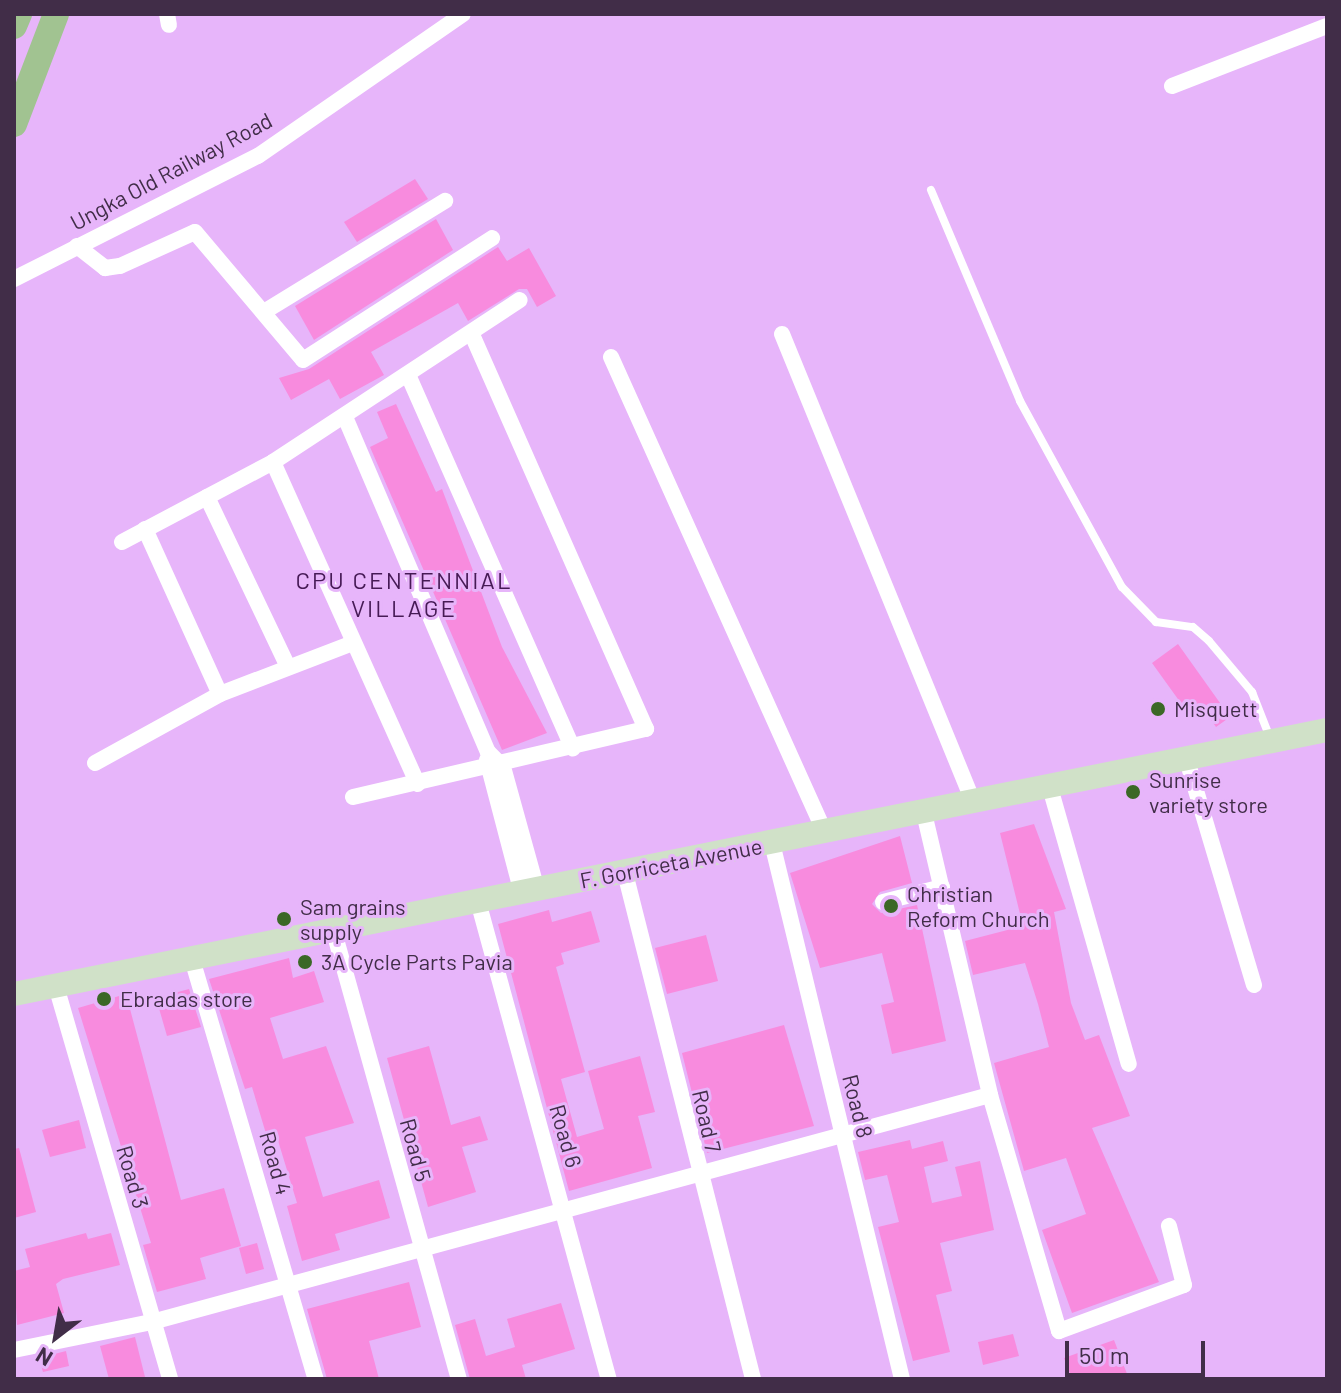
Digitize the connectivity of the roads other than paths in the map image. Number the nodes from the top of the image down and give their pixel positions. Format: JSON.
{"nodes":[{"id":1,"x":19,"y":14,"type":"edge"},
{"id":2,"x":56,"y":14,"type":"edge"},
{"id":3,"x":463,"y":14,"type":"edge"},
{"id":4,"x":14,"y":26,"type":"edge"},
{"id":5,"x":1327,"y":26,"type":"edge"},
{"id":6,"x":1172,"y":86,"type":"dead end"},
{"id":7,"x":17,"y":108,"type":"edge"},
{"id":8,"x":931,"y":190,"type":"dead end"},
{"id":9,"x":445,"y":201,"type":"dead end"},
{"id":10,"x":492,"y":238,"type":"dead end"},
{"id":11,"x":77,"y":246,"type":"junction"},
{"id":12,"x":14,"y":279,"type":"edge"},
{"id":13,"x":520,"y":300,"type":"dead end"},
{"id":14,"x":267,"y":310,"type":"junction"},
{"id":15,"x":782,"y":334,"type":"dead end"},
{"id":16,"x":473,"y":337,"type":"junction"},
{"id":17,"x":611,"y":357,"type":"dead end"},
{"id":18,"x":409,"y":377,"type":"junction"},
{"id":19,"x":345,"y":417,"type":"junction"},
{"id":20,"x":273,"y":462,"type":"junction"},
{"id":21,"x":207,"y":497,"type":"junction"},
{"id":22,"x":145,"y":529,"type":"junction"},
{"id":23,"x":122,"y":542,"type":"dead end"},
{"id":24,"x":353,"y":643,"type":"junction"},
{"id":25,"x":288,"y":667,"type":"junction"},
{"id":26,"x":220,"y":694,"type":"junction"},
{"id":27,"x":1327,"y":730,"type":"edge"},
{"id":28,"x":1272,"y":742,"type":"junction"},
{"id":29,"x":573,"y":748,"type":"junction"},
{"id":30,"x":1186,"y":757,"type":"junction"},
{"id":31,"x":95,"y":763,"type":"dead end"},
{"id":32,"x":495,"y":768,"type":"junction"},
{"id":33,"x":418,"y":784,"type":"junction"},
{"id":34,"x":1049,"y":784,"type":"junction"},
{"id":35,"x":353,"y":797,"type":"dead end"},
{"id":36,"x":972,"y":799,"type":"junction"},
{"id":37,"x":924,"y":813,"type":"junction"},
{"id":38,"x":825,"y":833,"type":"junction"},
{"id":39,"x":772,"y":843,"type":"junction"},
{"id":40,"x":625,"y":873,"type":"junction"},
{"id":41,"x":942,"y":887,"type":"junction"},
{"id":42,"x":530,"y":892,"type":"junction"},
{"id":43,"x":883,"y":902,"type":"dead end"},
{"id":44,"x":479,"y":905,"type":"junction"},
{"id":45,"x":334,"y":932,"type":"junction"},
{"id":46,"x":192,"y":959,"type":"junction"},
{"id":47,"x":1254,"y":985,"type":"dead end"},
{"id":48,"x":56,"y":986,"type":"junction"},
{"id":49,"x":14,"y":994,"type":"edge"},
{"id":50,"x":1129,"y":1064,"type":"dead end"},
{"id":51,"x":990,"y":1095,"type":"junction"},
{"id":52,"x":841,"y":1132,"type":"junction"},
{"id":53,"x":697,"y":1171,"type":"junction"},
{"id":54,"x":564,"y":1208,"type":"junction"},
{"id":55,"x":1169,"y":1226,"type":"dead end"},
{"id":56,"x":421,"y":1250,"type":"junction"},
{"id":57,"x":288,"y":1283,"type":"junction"},
{"id":58,"x":152,"y":1322,"type":"junction"},
{"id":59,"x":14,"y":1350,"type":"edge"},
{"id":60,"x":170,"y":1379,"type":"edge"},
{"id":61,"x":316,"y":1379,"type":"edge"},
{"id":62,"x":459,"y":1379,"type":"edge"},
{"id":63,"x":609,"y":1379,"type":"edge"},
{"id":64,"x":753,"y":1379,"type":"edge"},
{"id":65,"x":902,"y":1379,"type":"edge"}],
"edges":[{"from":1,"to":4,"type":"main road"},
{"from":2,"to":7,"type":"main road"},
{"from":3,"to":11,"type":"street","name":"Ungka Old Railway Road"},
{"from":5,"to":6,"type":"street"},
{"from":8,"to":28,"type":"lane"},
{"from":9,"to":14,"type":"street"},
{"from":10,"to":14,"type":"street"},
{"from":11,"to":12,"type":"street","name":"Ungka Old Railway Road"},
{"from":11,"to":14,"type":"street"},
{"from":13,"to":16,"type":"street"},
{"from":15,"to":36,"type":"street"},
{"from":16,"to":18,"type":"street"},
{"from":16,"to":29,"type":"street"},
{"from":17,"to":38,"type":"street"},
{"from":18,"to":19,"type":"street"},
{"from":18,"to":29,"type":"street"},
{"from":19,"to":20,"type":"street"},
{"from":19,"to":32,"type":"street"},
{"from":20,"to":21,"type":"street"},
{"from":20,"to":24,"type":"street"},
{"from":21,"to":22,"type":"street"},
{"from":21,"to":25,"type":"street"},
{"from":22,"to":23,"type":"street"},
{"from":22,"to":26,"type":"street"},
{"from":24,"to":25,"type":"street"},
{"from":24,"to":33,"type":"street"},
{"from":25,"to":26,"type":"street"},
{"from":26,"to":31,"type":"street"},
{"from":27,"to":28,"type":"main road","name":"F. Gorriceta Avenue"},
{"from":28,"to":30,"type":"main road","name":"F. Gorriceta Avenue"},
{"from":29,"to":32,"type":"street"},
{"from":30,"to":34,"type":"main road","name":"F. Gorriceta Avenue"},
{"from":30,"to":47,"type":"street"},
{"from":32,"to":33,"type":"street"},
{"from":32,"to":42,"type":"street"},
{"from":33,"to":35,"type":"street"},
{"from":34,"to":36,"type":"main road","name":"F. Gorriceta Avenue"},
{"from":34,"to":50,"type":"street"},
{"from":36,"to":37,"type":"main road","name":"F. Gorriceta Avenue"},
{"from":37,"to":38,"type":"main road","name":"F. Gorriceta Avenue"},
{"from":37,"to":41,"type":"street"},
{"from":38,"to":39,"type":"main road","name":"F. Gorriceta Avenue"},
{"from":39,"to":40,"type":"main road","name":"F. Gorriceta Avenue"},
{"from":39,"to":52,"type":"street","name":"Road 8"},
{"from":40,"to":42,"type":"main road","name":"F. Gorriceta Avenue"},
{"from":40,"to":53,"type":"street","name":"Road 7"},
{"from":41,"to":43,"type":"street"},
{"from":41,"to":51,"type":"street"},
{"from":42,"to":44,"type":"main road","name":"F. Gorriceta Avenue"},
{"from":44,"to":45,"type":"main road","name":"F. Gorriceta Avenue"},
{"from":44,"to":54,"type":"street","name":"Road 6"},
{"from":45,"to":46,"type":"main road","name":"F. Gorriceta Avenue"},
{"from":45,"to":56,"type":"street","name":"Road 5"},
{"from":46,"to":48,"type":"main road","name":"F. Gorriceta Avenue"},
{"from":46,"to":57,"type":"street","name":"Road 4"},
{"from":48,"to":49,"type":"main road","name":"F. Gorriceta Avenue"},
{"from":48,"to":58,"type":"street","name":"Road 3"},
{"from":51,"to":52,"type":"street"},
{"from":51,"to":55,"type":"street"},
{"from":52,"to":53,"type":"street"},
{"from":52,"to":65,"type":"street","name":"Road 8"},
{"from":53,"to":54,"type":"street"},
{"from":53,"to":64,"type":"street","name":"Road 7"},
{"from":54,"to":56,"type":"street"},
{"from":54,"to":63,"type":"street","name":"Road 6"},
{"from":56,"to":57,"type":"street"},
{"from":56,"to":62,"type":"street","name":"Road 5"},
{"from":57,"to":58,"type":"street"},
{"from":57,"to":61,"type":"street","name":"Road 4"},
{"from":58,"to":59,"type":"street"},
{"from":58,"to":60,"type":"street","name":"Road 3"}]}
